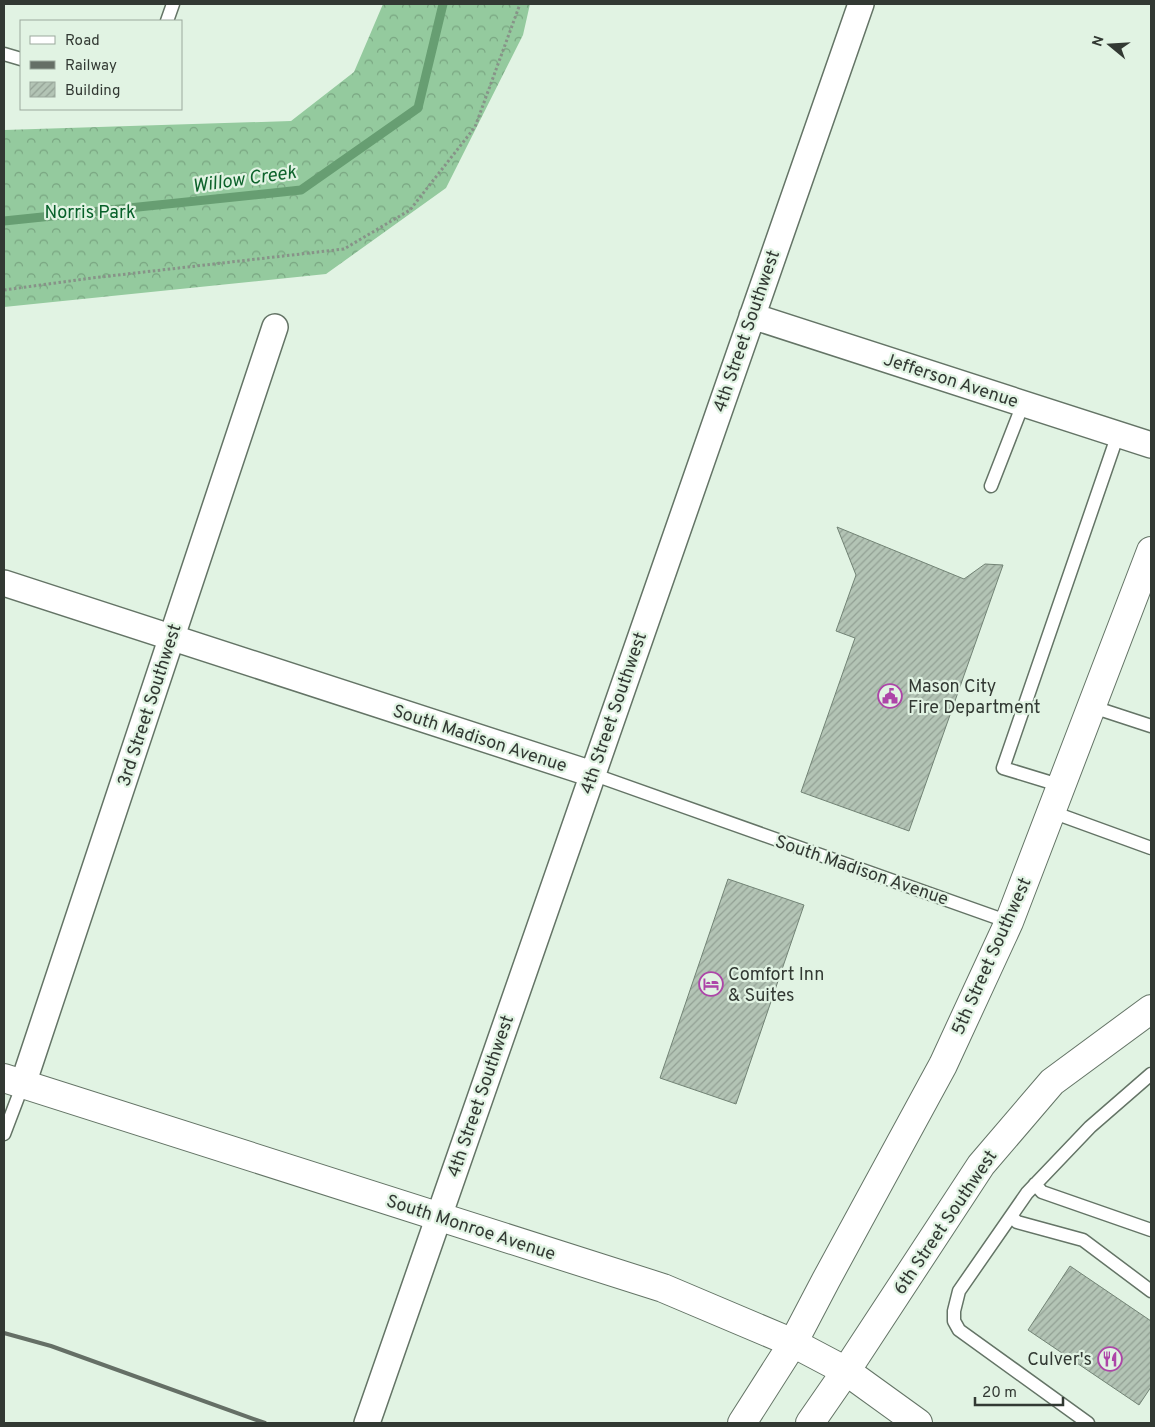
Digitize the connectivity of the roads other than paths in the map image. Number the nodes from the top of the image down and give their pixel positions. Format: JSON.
{"nodes":[{"id":1,"x":173,"y":4,"type":"edge"},
{"id":2,"x":861,"y":4,"type":"edge"},
{"id":3,"x":167,"y":20,"type":"edge"},
{"id":4,"x":4,"y":54,"type":"edge"},
{"id":5,"x":20,"y":59,"type":"edge"},
{"id":6,"x":752,"y":316,"type":"junction"},
{"id":7,"x":275,"y":326,"type":"dead end"},
{"id":8,"x":1023,"y":404,"type":"junction"},
{"id":9,"x":1118,"y":434,"type":"junction"},
{"id":10,"x":1151,"y":445,"type":"edge"},
{"id":11,"x":991,"y":486,"type":"dead end"},
{"id":12,"x":1151,"y":552,"type":"edge"},
{"id":13,"x":4,"y":583,"type":"edge"},
{"id":14,"x":172,"y":638,"type":"junction"},
{"id":15,"x":1093,"y":707,"type":"junction"},
{"id":16,"x":1151,"y":726,"type":"edge"},
{"id":17,"x":592,"y":774,"type":"junction"},
{"id":18,"x":1062,"y":786,"type":"junction"},
{"id":19,"x":1052,"y":812,"type":"junction"},
{"id":20,"x":1151,"y":848,"type":"edge"},
{"id":21,"x":1009,"y":922,"type":"junction"},
{"id":22,"x":1151,"y":1009,"type":"edge"},
{"id":23,"x":1151,"y":1074,"type":"edge"},
{"id":24,"x":13,"y":1081,"type":"edge"},
{"id":25,"x":4,"y":1134,"type":"edge"},
{"id":26,"x":1035,"y":1184,"type":"junction"},
{"id":27,"x":438,"y":1216,"type":"junction"},
{"id":28,"x":1011,"y":1216,"type":"junction"},
{"id":29,"x":1151,"y":1230,"type":"edge"},
{"id":30,"x":1151,"y":1291,"type":"edge"},
{"id":31,"x":793,"y":1343,"type":"junction"},
{"id":32,"x":846,"y":1371,"type":"junction"},
{"id":33,"x":367,"y":1423,"type":"edge"},
{"id":34,"x":742,"y":1423,"type":"edge"},
{"id":35,"x":810,"y":1423,"type":"edge"},
{"id":36,"x":918,"y":1423,"type":"edge"},
{"id":37,"x":1088,"y":1423,"type":"edge"}],
"edges":[{"from":1,"to":3,"type":"lane"},
{"from":2,"to":6,"type":"street","name":"4th Street Southwest"},
{"from":4,"to":5,"type":"lane"},
{"from":6,"to":8,"type":"street","name":"Jefferson Avenue"},
{"from":6,"to":17,"type":"street","name":"4th Street Southwest"},
{"from":7,"to":14,"type":"street","name":"3rd Street Southwest"},
{"from":8,"to":9,"type":"street","name":"Jefferson Avenue"},
{"from":8,"to":11,"type":"lane"},
{"from":9,"to":10,"type":"street","name":"Jefferson Avenue"},
{"from":9,"to":18,"type":"lane"},
{"from":12,"to":15,"type":"main road","name":"5th Street Southwest"},
{"from":13,"to":14,"type":"street","name":"South Madison Avenue"},
{"from":14,"to":17,"type":"street","name":"South Madison Avenue"},
{"from":14,"to":24,"type":"street","name":"3rd Street Southwest"},
{"from":15,"to":16,"type":"lane"},
{"from":15,"to":18,"type":"main road","name":"5th Street Southwest"},
{"from":17,"to":21,"type":"lane","name":"South Madison Avenue"},
{"from":17,"to":27,"type":"street","name":"4th Street Southwest"},
{"from":18,"to":19,"type":"main road","name":"5th Street Southwest"},
{"from":19,"to":20,"type":"lane"},
{"from":19,"to":21,"type":"main road","name":"5th Street Southwest"},
{"from":21,"to":31,"type":"main road","name":"5th Street Southwest"},
{"from":22,"to":32,"type":"main road","name":"6th Street Southwest"},
{"from":23,"to":26,"type":"lane"},
{"from":24,"to":25,"type":"lane"},
{"from":24,"to":27,"type":"main road","name":"South Monroe Avenue"},
{"from":26,"to":28,"type":"lane"},
{"from":26,"to":29,"type":"lane"},
{"from":27,"to":31,"type":"main road","name":"South Monroe Avenue"},
{"from":27,"to":33,"type":"street","name":"4th Street Southwest"},
{"from":28,"to":30,"type":"lane"},
{"from":28,"to":37,"type":"lane"},
{"from":31,"to":32,"type":"main road","name":"South Monroe Avenue"},
{"from":31,"to":34,"type":"main road"},
{"from":32,"to":35,"type":"main road"},
{"from":32,"to":36,"type":"main road","name":"South Monroe Avenue"}]}
